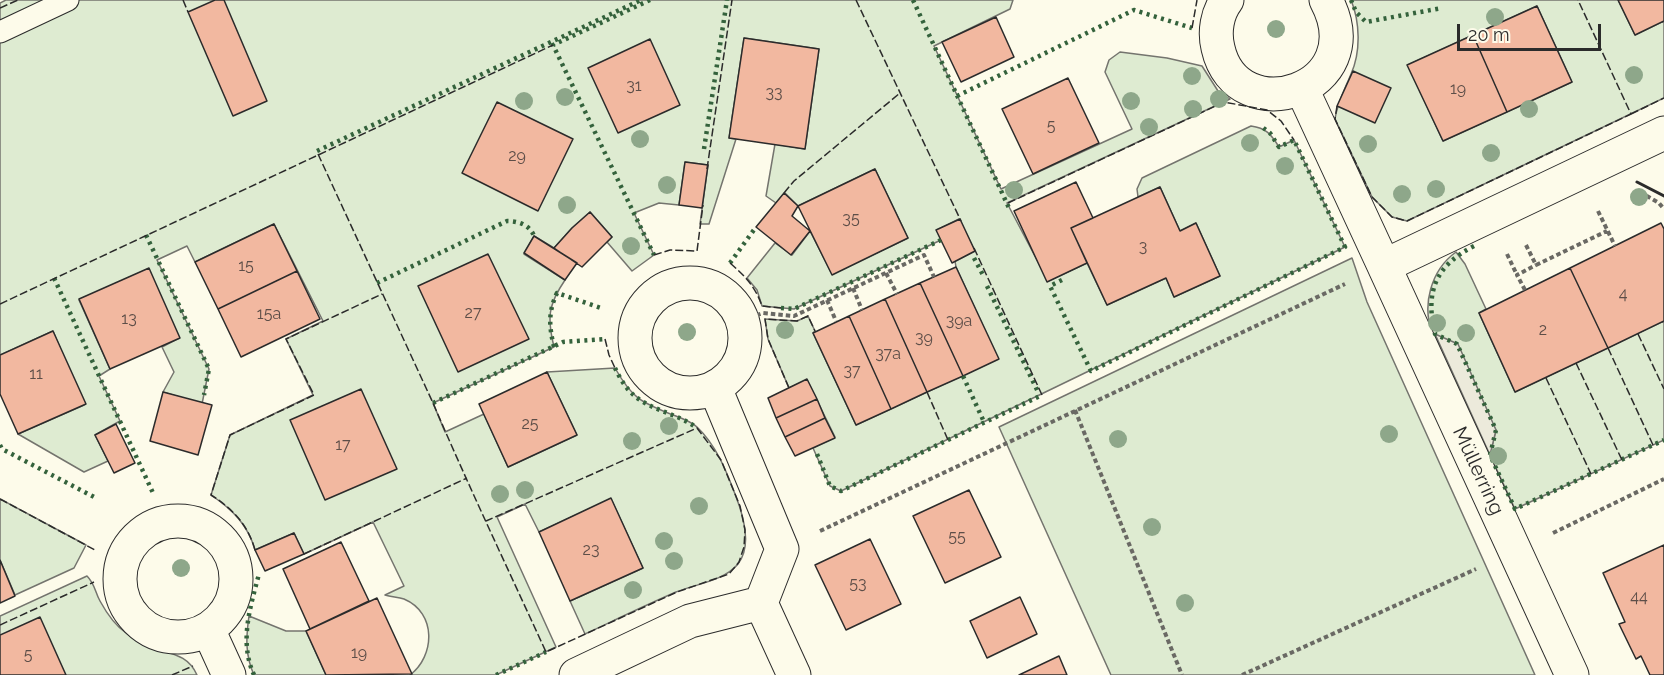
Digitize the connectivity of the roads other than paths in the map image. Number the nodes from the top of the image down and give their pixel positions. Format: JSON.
{"nodes":[{"id":1,"x":68,"y":0,"type":"edge"},
{"id":2,"x":1227,"y":0,"type":"edge"},
{"id":3,"x":1326,"y":0,"type":"edge"},
{"id":4,"x":0,"y":32,"type":"edge"},
{"id":5,"x":1302,"y":89,"type":"junction"},
{"id":6,"x":1664,"y":133,"type":"edge"},
{"id":7,"x":1384,"y":266,"type":"junction"},
{"id":8,"x":715,"y":388,"type":"junction"},
{"id":9,"x":761,"y":603,"type":"junction"},
{"id":10,"x":207,"y":629,"type":"dead end"},
{"id":11,"x":229,"y":675,"type":"edge"},
{"id":12,"x":576,"y":675,"type":"edge"},
{"id":13,"x":794,"y":675,"type":"edge"},
{"id":14,"x":1572,"y":675,"type":"edge"}],
"edges":[{"from":1,"to":4,"type":"lane"},
{"from":2,"to":5,"type":"street"},
{"from":3,"to":5,"type":"street"},
{"from":5,"to":7,"type":"street","name":"Müllerring"},
{"from":6,"to":7,"type":"street"},
{"from":7,"to":14,"type":"street","name":"Müllerring"},
{"from":8,"to":8,"type":"street"},
{"from":8,"to":9,"type":"street"},
{"from":9,"to":12,"type":"street"},
{"from":9,"to":13,"type":"street"},
{"from":10,"to":11,"type":"street"}]}
